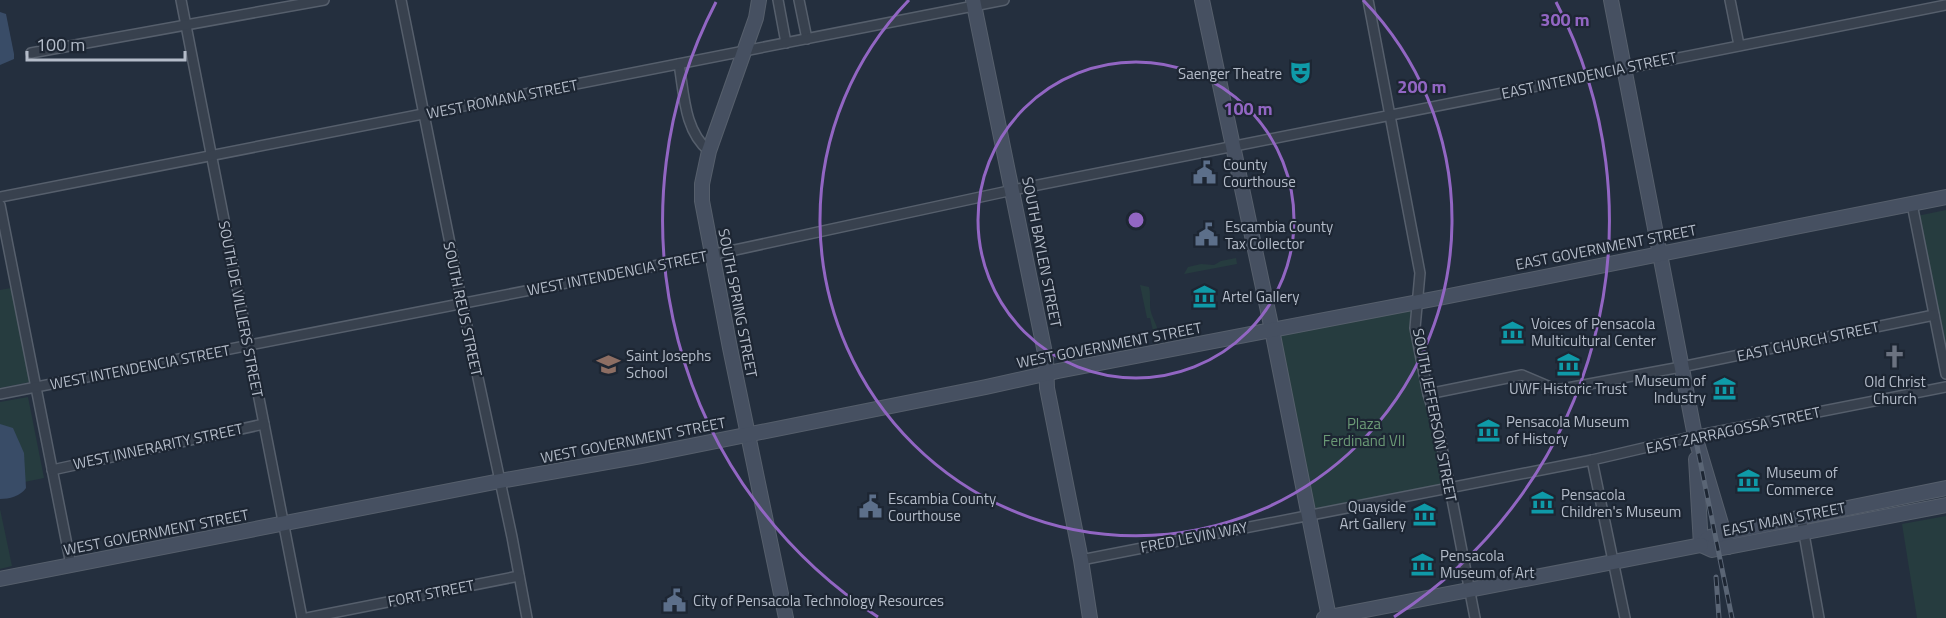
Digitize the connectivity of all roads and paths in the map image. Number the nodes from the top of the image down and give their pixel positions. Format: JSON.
{"nodes":[{"id":1,"x":181,"y":0,"type":"edge"},
{"id":2,"x":324,"y":0,"type":"edge"},
{"id":3,"x":401,"y":0,"type":"edge"},
{"id":4,"x":759,"y":0,"type":"edge"},
{"id":5,"x":778,"y":0,"type":"edge"},
{"id":6,"x":799,"y":0,"type":"edge"},
{"id":7,"x":1004,"y":0,"type":"edge"},
{"id":8,"x":1202,"y":0,"type":"edge"},
{"id":9,"x":1368,"y":0,"type":"edge"},
{"id":10,"x":1611,"y":0,"type":"edge"},
{"id":11,"x":1730,"y":0,"type":"edge"},
{"id":12,"x":974,"y":3,"type":"edge"},
{"id":13,"x":1946,"y":5,"type":"edge"},
{"id":14,"x":186,"y":25,"type":"junction"},
{"id":15,"x":807,"y":39,"type":"junction"},
{"id":16,"x":786,"y":43,"type":"junction"},
{"id":17,"x":1739,"y":45,"type":"junction"},
{"id":18,"x":744,"y":51,"type":"junction"},
{"id":19,"x":31,"y":53,"type":"dead end"},
{"id":20,"x":679,"y":64,"type":"junction"},
{"id":21,"x":1624,"y":68,"type":"junction"},
{"id":22,"x":423,"y":114,"type":"junction"},
{"id":23,"x":1391,"y":115,"type":"junction"},
{"id":24,"x":1232,"y":146,"type":"junction"},
{"id":25,"x":709,"y":151,"type":"junction"},
{"id":26,"x":211,"y":156,"type":"junction"},
{"id":27,"x":1013,"y":190,"type":"junction"},
{"id":28,"x":0,"y":197,"type":"edge"},
{"id":29,"x":1946,"y":197,"type":"edge"},
{"id":30,"x":1912,"y":204,"type":"junction"},
{"id":31,"x":0,"y":205,"type":"edge"},
{"id":32,"x":1660,"y":253,"type":"junction"},
{"id":33,"x":711,"y":254,"type":"junction"},
{"id":34,"x":1418,"y":301,"type":"junction"},
{"id":35,"x":462,"y":303,"type":"junction"},
{"id":36,"x":1934,"y":315,"type":"junction"},
{"id":37,"x":1272,"y":330,"type":"junction"},
{"id":38,"x":249,"y":346,"type":"junction"},
{"id":39,"x":1681,"y":368,"type":"junction"},
{"id":40,"x":1046,"y":374,"type":"junction"},
{"id":41,"x":1946,"y":374,"type":"edge"},
{"id":42,"x":36,"y":387,"type":"junction"},
{"id":43,"x":1946,"y":387,"type":"edge"},
{"id":44,"x":0,"y":394,"type":"edge"},
{"id":45,"x":1428,"y":394,"type":"junction"},
{"id":46,"x":264,"y":424,"type":"junction"},
{"id":47,"x":748,"y":435,"type":"junction"},
{"id":48,"x":1695,"y":436,"type":"junction"},
{"id":49,"x":1592,"y":460,"type":"junction"},
{"id":50,"x":52,"y":470,"type":"junction"},
{"id":51,"x":500,"y":481,"type":"junction"},
{"id":52,"x":1450,"y":488,"type":"junction"},
{"id":53,"x":1946,"y":488,"type":"edge"},
{"id":54,"x":1946,"y":505,"type":"edge"},
{"id":55,"x":1307,"y":515,"type":"junction"},
{"id":56,"x":1801,"y":517,"type":"junction"},
{"id":57,"x":283,"y":524,"type":"junction"},
{"id":58,"x":1804,"y":533,"type":"junction"},
{"id":59,"x":1726,"y":540,"type":"junction"},
{"id":60,"x":1701,"y":545,"type":"junction"},
{"id":61,"x":1082,"y":560,"type":"junction"},
{"id":62,"x":1612,"y":563,"type":"junction"},
{"id":63,"x":71,"y":565,"type":"junction"},
{"id":64,"x":519,"y":576,"type":"junction"},
{"id":65,"x":0,"y":579,"type":"edge"},
{"id":66,"x":1469,"y":590,"type":"junction"},
{"id":67,"x":302,"y":618,"type":"edge"},
{"id":68,"x":307,"y":618,"type":"edge"},
{"id":69,"x":527,"y":618,"type":"edge"},
{"id":70,"x":786,"y":618,"type":"edge"},
{"id":71,"x":1090,"y":618,"type":"edge"},
{"id":72,"x":1327,"y":618,"type":"edge"},
{"id":73,"x":1474,"y":618,"type":"edge"},
{"id":74,"x":1625,"y":618,"type":"edge"},
{"id":75,"x":1819,"y":618,"type":"edge"}],
"edges":[{"from":1,"to":14,"type":"street","name":"SOUTH DE VILLIERS STREET"},
{"from":2,"to":14,"type":"street"},
{"from":3,"to":22,"type":"street","name":"SOUTH REUS STREET"},
{"from":4,"to":18,"type":"street","name":"SOUTH SPRING STREET"},
{"from":5,"to":16,"type":"street"},
{"from":6,"to":15,"type":"street"},
{"from":7,"to":12,"type":"street","name":"WEST ROMANA STREET"},
{"from":8,"to":24,"type":"street"},
{"from":9,"to":23,"type":"street","name":"SOUTH JEFFERSON STREET"},
{"from":10,"to":21,"type":"street"},
{"from":11,"to":17,"type":"street"},
{"from":12,"to":15,"type":"street","name":"WEST ROMANA STREET"},
{"from":12,"to":27,"type":"street","name":"SOUTH BAYLEN STREET"},
{"from":13,"to":17,"type":"street","name":"EAST INTENDENCIA STREET"},
{"from":14,"to":19,"type":"street"},
{"from":14,"to":26,"type":"street","name":"SOUTH DE VILLIERS STREET"},
{"from":15,"to":16,"type":"street","name":"WEST ROMANA STREET"},
{"from":16,"to":18,"type":"street","name":"WEST ROMANA STREET"},
{"from":17,"to":21,"type":"street","name":"EAST INTENDENCIA STREET"},
{"from":18,"to":20,"type":"street","name":"WEST ROMANA STREET"},
{"from":18,"to":25,"type":"street","name":"SOUTH SPRING STREET"},
{"from":20,"to":22,"type":"street","name":"WEST ROMANA STREET"},
{"from":20,"to":25,"type":"street"},
{"from":21,"to":23,"type":"street","name":"EAST INTENDENCIA STREET"},
{"from":21,"to":32,"type":"street"},
{"from":22,"to":26,"type":"street","name":"WEST ROMANA STREET"},
{"from":22,"to":35,"type":"street","name":"SOUTH REUS STREET"},
{"from":23,"to":24,"type":"street","name":"EAST INTENDENCIA STREET"},
{"from":23,"to":34,"type":"street","name":"SOUTH JEFFERSON STREET"},
{"from":24,"to":27,"type":"street","name":"WEST INTENDENCIA STREET"},
{"from":24,"to":37,"type":"street"},
{"from":25,"to":33,"type":"street","name":"SOUTH SPRING STREET"},
{"from":26,"to":28,"type":"street","name":"WEST ROMANA STREET"},
{"from":26,"to":38,"type":"street","name":"SOUTH DE VILLIERS STREET"},
{"from":27,"to":33,"type":"street","name":"WEST INTENDENCIA STREET"},
{"from":27,"to":40,"type":"street","name":"SOUTH BAYLEN STREET"},
{"from":29,"to":30,"type":"street","name":"EAST GOVERNMENT STREET"},
{"from":30,"to":32,"type":"street","name":"EAST GOVERNMENT STREET"},
{"from":30,"to":36,"type":"street"},
{"from":31,"to":42,"type":"street"},
{"from":32,"to":34,"type":"street","name":"EAST GOVERNMENT STREET"},
{"from":32,"to":39,"type":"street"},
{"from":33,"to":35,"type":"street","name":"WEST INTENDENCIA STREET"},
{"from":33,"to":47,"type":"street","name":"SOUTH SPRING STREET"},
{"from":34,"to":37,"type":"street","name":"EAST GOVERNMENT STREET"},
{"from":34,"to":45,"type":"street","name":"SOUTH JEFFERSON STREET"},
{"from":35,"to":38,"type":"street","name":"WEST INTENDENCIA STREET"},
{"from":35,"to":51,"type":"street","name":"SOUTH REUS STREET"},
{"from":36,"to":39,"type":"street","name":"EAST CHURCH STREET"},
{"from":36,"to":41,"type":"street"},
{"from":37,"to":40,"type":"street","name":"WEST GOVERNMENT STREET"},
{"from":37,"to":55,"type":"street"},
{"from":38,"to":42,"type":"street","name":"WEST INTENDENCIA STREET"},
{"from":38,"to":46,"type":"street","name":"SOUTH DE VILLIERS STREET"},
{"from":39,"to":45,"type":"street","name":"EAST CHURCH STREET"},
{"from":39,"to":48,"type":"street"},
{"from":40,"to":47,"type":"street","name":"WEST GOVERNMENT STREET"},
{"from":40,"to":61,"type":"street","name":"SOUTH BAYLEN STREET"},
{"from":42,"to":44,"type":"street","name":"WEST INTENDENCIA STREET"},
{"from":42,"to":50,"type":"street"},
{"from":43,"to":48,"type":"street","name":"EAST ZARRAGOSSA STREET"},
{"from":45,"to":52,"type":"street","name":"SOUTH JEFFERSON STREET"},
{"from":46,"to":50,"type":"street","name":"WEST INNERARITY STREET"},
{"from":46,"to":57,"type":"street","name":"SOUTH DE VILLIERS STREET"},
{"from":47,"to":51,"type":"street","name":"WEST GOVERNMENT STREET"},
{"from":47,"to":70,"type":"street","name":"SOUTH SPRING STREET"},
{"from":48,"to":49,"type":"street","name":"EAST ZARRAGOSSA STREET"},
{"from":48,"to":59,"type":"street"},
{"from":48,"to":60,"type":"street"},
{"from":49,"to":52,"type":"street","name":"EAST ZARRAGOSSA STREET"},
{"from":49,"to":62,"type":"street"},
{"from":50,"to":63,"type":"street"},
{"from":51,"to":57,"type":"street","name":"WEST GOVERNMENT STREET"},
{"from":51,"to":64,"type":"street","name":"SOUTH REUS STREET"},
{"from":52,"to":55,"type":"street","name":"EAST ZARRAGOSSA STREET"},
{"from":52,"to":66,"type":"street","name":"SOUTH JEFFERSON STREET"},
{"from":53,"to":56,"type":"street","name":"EAST MAIN STREET"},
{"from":54,"to":58,"type":"street","name":"EAST MAIN STREET"},
{"from":55,"to":61,"type":"street","name":"FRED LEVIN WAY"},
{"from":55,"to":72,"type":"street"},
{"from":56,"to":58,"type":"street"},
{"from":56,"to":59,"type":"street","name":"EAST MAIN STREET"},
{"from":57,"to":63,"type":"street","name":"WEST GOVERNMENT STREET"},
{"from":57,"to":67,"type":"street","name":"SOUTH DE VILLIERS STREET"},
{"from":58,"to":59,"type":"street","name":"EAST MAIN STREET"},
{"from":58,"to":75,"type":"street"},
{"from":59,"to":60,"type":"street","name":"EAST MAIN STREET"},
{"from":60,"to":62,"type":"street","name":"EAST MAIN STREET"},
{"from":61,"to":71,"type":"street","name":"SOUTH BAYLEN STREET"},
{"from":62,"to":66,"type":"street","name":"EAST MAIN STREET"},
{"from":62,"to":74,"type":"street"},
{"from":63,"to":65,"type":"street","name":"WEST GOVERNMENT STREET"},
{"from":64,"to":68,"type":"street","name":"FORT STREET"},
{"from":64,"to":69,"type":"street","name":"SOUTH REUS STREET"},
{"from":66,"to":72,"type":"street","name":"EAST MAIN STREET"},
{"from":66,"to":73,"type":"street","name":"SOUTH JEFFERSON STREET"}]}
